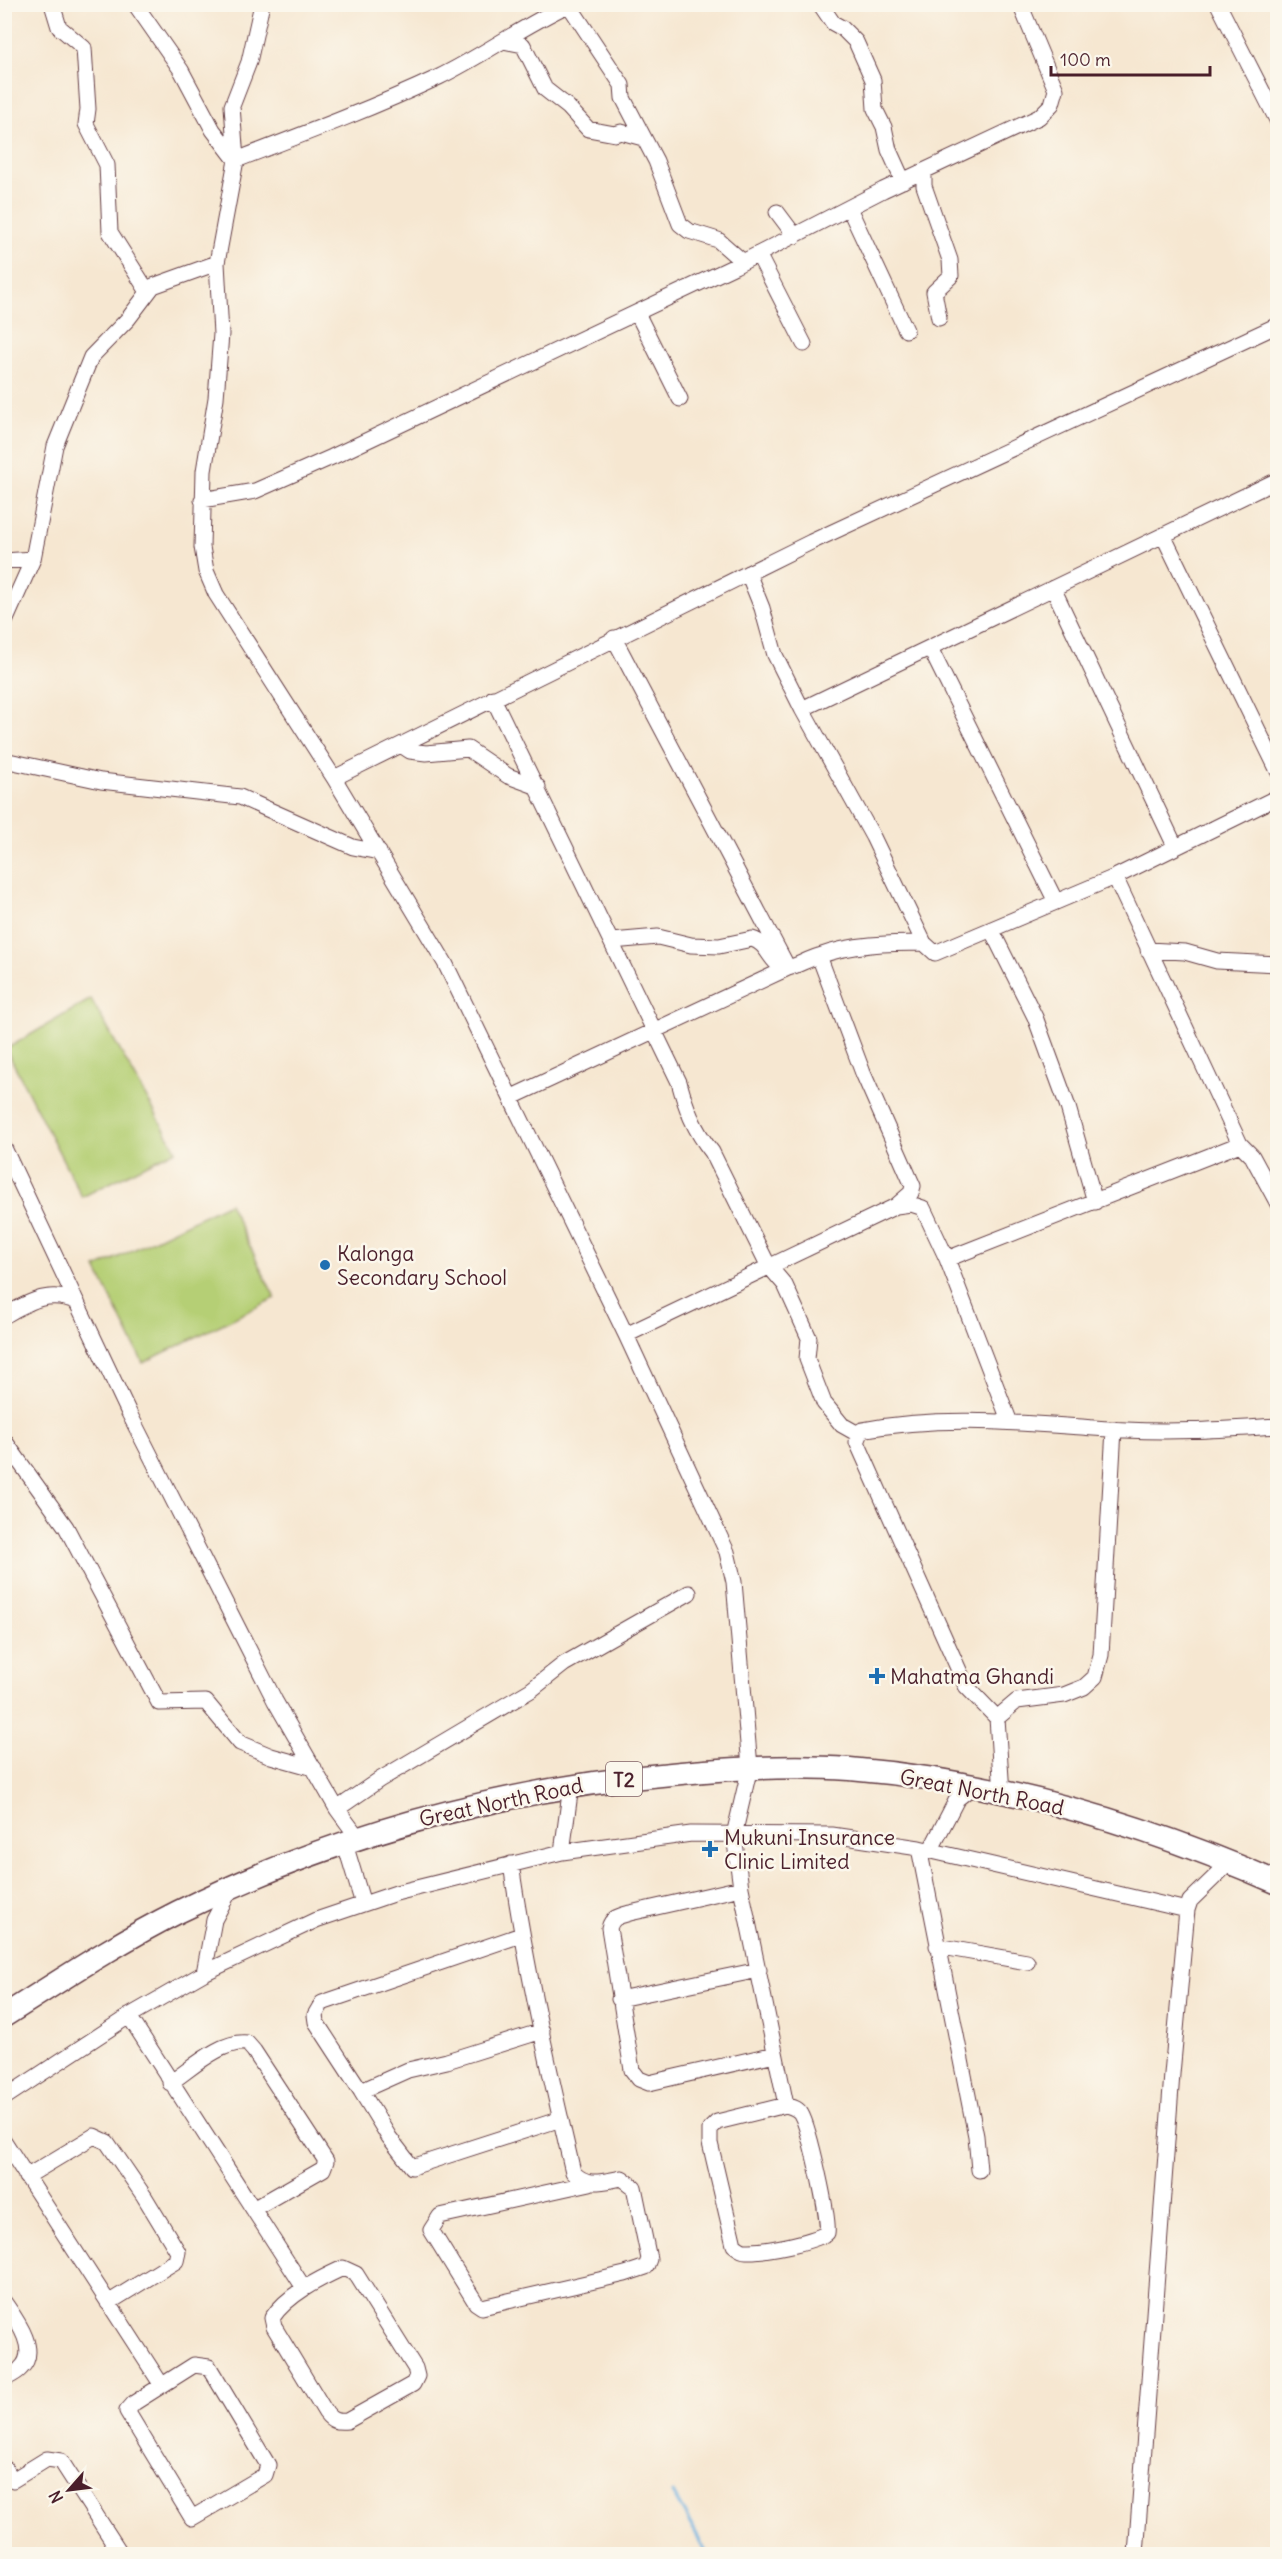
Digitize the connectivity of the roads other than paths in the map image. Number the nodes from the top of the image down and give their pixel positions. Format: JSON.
{"nodes":[{"id":1,"x":52,"y":4,"type":"edge"},
{"id":2,"x":135,"y":4,"type":"edge"},
{"id":3,"x":262,"y":4,"type":"edge"},
{"id":4,"x":820,"y":4,"type":"edge"},
{"id":5,"x":1020,"y":4,"type":"edge"},
{"id":6,"x":1218,"y":4,"type":"edge"},
{"id":7,"x":570,"y":5,"type":"edge"},
{"id":8,"x":503,"y":41,"type":"junction"},
{"id":9,"x":1278,"y":122,"type":"edge"},
{"id":10,"x":643,"y":138,"type":"junction"},
{"id":11,"x":237,"y":160,"type":"junction"},
{"id":12,"x":924,"y":171,"type":"junction"},
{"id":13,"x":903,"y":181,"type":"junction"},
{"id":14,"x":849,"y":208,"type":"junction"},
{"id":15,"x":777,"y":212,"type":"dead end"},
{"id":16,"x":795,"y":236,"type":"junction"},
{"id":17,"x":758,"y":254,"type":"junction"},
{"id":18,"x":743,"y":262,"type":"junction"},
{"id":19,"x":217,"y":263,"type":"junction"},
{"id":20,"x":148,"y":292,"type":"junction"},
{"id":21,"x":637,"y":313,"type":"junction"},
{"id":22,"x":939,"y":318,"type":"dead end"},
{"id":23,"x":1278,"y":325,"type":"edge"},
{"id":24,"x":906,"y":330,"type":"dead end"},
{"id":25,"x":804,"y":344,"type":"dead end"},
{"id":26,"x":680,"y":399,"type":"dead end"},
{"id":27,"x":1278,"y":480,"type":"edge"},
{"id":28,"x":202,"y":500,"type":"junction"},
{"id":29,"x":1163,"y":535,"type":"junction"},
{"id":30,"x":33,"y":560,"type":"junction"},
{"id":31,"x":4,"y":561,"type":"edge"},
{"id":32,"x":748,"y":573,"type":"junction"},
{"id":33,"x":1053,"y":588,"type":"junction"},
{"id":34,"x":4,"y":624,"type":"edge"},
{"id":35,"x":614,"y":638,"type":"junction"},
{"id":36,"x":930,"y":648,"type":"junction"},
{"id":37,"x":493,"y":698,"type":"junction"},
{"id":38,"x":802,"y":709,"type":"junction"},
{"id":39,"x":401,"y":745,"type":"junction"},
{"id":40,"x":4,"y":760,"type":"edge"},
{"id":41,"x":1278,"y":771,"type":"edge"},
{"id":42,"x":334,"y":778,"type":"junction"},
{"id":43,"x":538,"y":787,"type":"junction"},
{"id":44,"x":1278,"y":796,"type":"edge"},
{"id":45,"x":1175,"y":846,"type":"junction"},
{"id":46,"x":379,"y":852,"type":"junction"},
{"id":47,"x":1115,"y":877,"type":"junction"},
{"id":48,"x":1056,"y":902,"type":"junction"},
{"id":49,"x":992,"y":931,"type":"junction"},
{"id":50,"x":612,"y":941,"type":"junction"},
{"id":51,"x":924,"y":943,"type":"junction"},
{"id":52,"x":1148,"y":950,"type":"junction"},
{"id":53,"x":819,"y":956,"type":"junction"},
{"id":54,"x":1278,"y":964,"type":"edge"},
{"id":55,"x":788,"y":968,"type":"junction"},
{"id":56,"x":654,"y":1031,"type":"junction"},
{"id":57,"x":513,"y":1097,"type":"junction"},
{"id":58,"x":1240,"y":1144,"type":"junction"},
{"id":59,"x":4,"y":1148,"type":"edge"},
{"id":60,"x":914,"y":1189,"type":"junction"},
{"id":61,"x":1095,"y":1202,"type":"junction"},
{"id":62,"x":1278,"y":1204,"type":"edge"},
{"id":63,"x":896,"y":1206,"type":"junction"},
{"id":64,"x":923,"y":1208,"type":"junction"},
{"id":65,"x":947,"y":1259,"type":"junction"},
{"id":66,"x":768,"y":1265,"type":"junction"},
{"id":67,"x":76,"y":1302,"type":"junction"},
{"id":68,"x":4,"y":1316,"type":"edge"},
{"id":69,"x":627,"y":1335,"type":"junction"},
{"id":70,"x":1009,"y":1420,"type":"junction"},
{"id":71,"x":1278,"y":1426,"type":"edge"},
{"id":72,"x":1114,"y":1429,"type":"junction"},
{"id":73,"x":858,"y":1434,"type":"junction"},
{"id":74,"x":4,"y":1440,"type":"edge"},
{"id":75,"x":689,"y":1593,"type":"dead end"},
{"id":76,"x":997,"y":1718,"type":"junction"},
{"id":77,"x":750,"y":1767,"type":"junction"},
{"id":78,"x":314,"y":1768,"type":"junction"},
{"id":79,"x":571,"y":1786,"type":"junction"},
{"id":80,"x":972,"y":1787,"type":"junction"},
{"id":81,"x":1002,"y":1793,"type":"junction"},
{"id":82,"x":337,"y":1809,"type":"junction"},
{"id":83,"x":734,"y":1835,"type":"junction"},
{"id":84,"x":352,"y":1841,"type":"junction"},
{"id":85,"x":925,"y":1850,"type":"junction"},
{"id":86,"x":562,"y":1852,"type":"junction"},
{"id":87,"x":1230,"y":1862,"type":"junction"},
{"id":88,"x":511,"y":1864,"type":"junction"},
{"id":89,"x":1278,"y":1883,"type":"edge"},
{"id":90,"x":231,"y":1888,"type":"junction"},
{"id":91,"x":741,"y":1888,"type":"junction"},
{"id":92,"x":363,"y":1904,"type":"junction"},
{"id":93,"x":1187,"y":1910,"type":"junction"},
{"id":94,"x":521,"y":1935,"type":"junction"},
{"id":95,"x":937,"y":1946,"type":"junction"},
{"id":96,"x":1027,"y":1962,"type":"dead end"},
{"id":97,"x":759,"y":1970,"type":"junction"},
{"id":98,"x":204,"y":1972,"type":"junction"},
{"id":99,"x":619,"y":1999,"type":"junction"},
{"id":100,"x":4,"y":2016,"type":"edge"},
{"id":101,"x":129,"y":2016,"type":"junction"},
{"id":102,"x":542,"y":2031,"type":"junction"},
{"id":103,"x":775,"y":2054,"type":"junction"},
{"id":104,"x":170,"y":2083,"type":"junction"},
{"id":105,"x":361,"y":2091,"type":"junction"},
{"id":106,"x":4,"y":2098,"type":"edge"},
{"id":107,"x":786,"y":2105,"type":"junction"},
{"id":108,"x":561,"y":2120,"type":"junction"},
{"id":109,"x":4,"y":2141,"type":"edge"},
{"id":110,"x":980,"y":2170,"type":"dead end"},
{"id":111,"x":26,"y":2177,"type":"junction"},
{"id":112,"x":590,"y":2183,"type":"junction"},
{"id":113,"x":253,"y":2209,"type":"junction"},
{"id":114,"x":304,"y":2288,"type":"junction"},
{"id":115,"x":4,"y":2302,"type":"edge"},
{"id":116,"x":108,"y":2303,"type":"junction"},
{"id":117,"x":4,"y":2379,"type":"edge"},
{"id":118,"x":161,"y":2384,"type":"junction"},
{"id":119,"x":7,"y":2478,"type":"edge"},
{"id":120,"x":121,"y":2554,"type":"edge"},
{"id":121,"x":1136,"y":2554,"type":"edge"}],
"edges":[{"from":1,"to":20,"type":"street"},
{"from":2,"to":11,"type":"street"},
{"from":3,"to":11,"type":"street"},
{"from":4,"to":13,"type":"street"},
{"from":5,"to":12,"type":"street"},
{"from":6,"to":9,"type":"street"},
{"from":7,"to":8,"type":"street"},
{"from":7,"to":10,"type":"street"},
{"from":8,"to":10,"type":"street"},
{"from":8,"to":11,"type":"street"},
{"from":10,"to":18,"type":"street"},
{"from":11,"to":19,"type":"street"},
{"from":12,"to":13,"type":"street"},
{"from":12,"to":22,"type":"street"},
{"from":13,"to":14,"type":"street"},
{"from":14,"to":16,"type":"street"},
{"from":14,"to":24,"type":"street"},
{"from":15,"to":16,"type":"street"},
{"from":16,"to":17,"type":"street"},
{"from":17,"to":18,"type":"street"},
{"from":17,"to":25,"type":"street"},
{"from":18,"to":21,"type":"street"},
{"from":19,"to":20,"type":"street"},
{"from":19,"to":28,"type":"street"},
{"from":20,"to":30,"type":"street"},
{"from":21,"to":26,"type":"street"},
{"from":21,"to":28,"type":"street"},
{"from":23,"to":32,"type":"street"},
{"from":27,"to":29,"type":"street"},
{"from":28,"to":42,"type":"street"},
{"from":29,"to":33,"type":"street"},
{"from":29,"to":41,"type":"street"},
{"from":30,"to":31,"type":"street"},
{"from":30,"to":34,"type":"street"},
{"from":32,"to":35,"type":"street"},
{"from":32,"to":38,"type":"street"},
{"from":33,"to":36,"type":"street"},
{"from":33,"to":45,"type":"street"},
{"from":35,"to":37,"type":"street"},
{"from":35,"to":55,"type":"street"},
{"from":36,"to":38,"type":"street"},
{"from":36,"to":48,"type":"street"},
{"from":37,"to":39,"type":"street"},
{"from":37,"to":43,"type":"street"},
{"from":38,"to":51,"type":"street"},
{"from":39,"to":42,"type":"street"},
{"from":39,"to":43,"type":"street"},
{"from":40,"to":46,"type":"street"},
{"from":42,"to":46,"type":"street"},
{"from":43,"to":50,"type":"street"},
{"from":44,"to":45,"type":"street"},
{"from":45,"to":47,"type":"street"},
{"from":46,"to":57,"type":"street"},
{"from":47,"to":48,"type":"street"},
{"from":47,"to":52,"type":"street"},
{"from":48,"to":49,"type":"street"},
{"from":49,"to":51,"type":"street"},
{"from":49,"to":61,"type":"street"},
{"from":50,"to":55,"type":"street"},
{"from":50,"to":56,"type":"street"},
{"from":51,"to":53,"type":"street"},
{"from":52,"to":54,"type":"street"},
{"from":52,"to":58,"type":"street"},
{"from":53,"to":55,"type":"street"},
{"from":53,"to":60,"type":"street"},
{"from":55,"to":56,"type":"street"},
{"from":56,"to":57,"type":"street"},
{"from":56,"to":66,"type":"street"},
{"from":57,"to":69,"type":"street"},
{"from":58,"to":61,"type":"street"},
{"from":58,"to":62,"type":"street"},
{"from":59,"to":67,"type":"street"},
{"from":60,"to":63,"type":"street"},
{"from":60,"to":64,"type":"street"},
{"from":61,"to":65,"type":"street"},
{"from":63,"to":64,"type":"street"},
{"from":63,"to":66,"type":"street"},
{"from":64,"to":65,"type":"street"},
{"from":65,"to":70,"type":"street"},
{"from":66,"to":69,"type":"street"},
{"from":66,"to":73,"type":"street"},
{"from":67,"to":68,"type":"street"},
{"from":67,"to":78,"type":"street"},
{"from":69,"to":77,"type":"street"},
{"from":70,"to":72,"type":"street"},
{"from":70,"to":73,"type":"street"},
{"from":71,"to":72,"type":"street"},
{"from":72,"to":76,"type":"street"},
{"from":73,"to":76,"type":"street"},
{"from":74,"to":78,"type":"street"},
{"from":75,"to":82,"type":"street"},
{"from":76,"to":81,"type":"street"},
{"from":77,"to":79,"type":"highway","name":"Great North Road","number":"T2"},
{"from":77,"to":80,"type":"highway","name":"Great North Road","number":"T2"},
{"from":77,"to":83,"type":"street"},
{"from":78,"to":82,"type":"street"},
{"from":79,"to":84,"type":"highway","name":"Great North Road","number":"T2"},
{"from":79,"to":86,"type":"street"},
{"from":80,"to":81,"type":"highway","name":"Great North Road","number":"T2"},
{"from":80,"to":85,"type":"street"},
{"from":81,"to":87,"type":"highway","name":"Great North Road","number":"T2"},
{"from":82,"to":84,"type":"street"},
{"from":83,"to":85,"type":"street"},
{"from":83,"to":86,"type":"street"},
{"from":83,"to":91,"type":"street"},
{"from":84,"to":90,"type":"highway","name":"Great North Road","number":"T2"},
{"from":84,"to":92,"type":"street"},
{"from":85,"to":93,"type":"street"},
{"from":85,"to":95,"type":"street"},
{"from":86,"to":88,"type":"street"},
{"from":87,"to":89,"type":"highway","name":"Great North Road","number":"T2"},
{"from":87,"to":93,"type":"street"},
{"from":88,"to":92,"type":"street"},
{"from":88,"to":94,"type":"street"},
{"from":90,"to":98,"type":"street"},
{"from":90,"to":100,"type":"highway","name":"Great North Road","number":"T2"},
{"from":91,"to":97,"type":"street"},
{"from":91,"to":99,"type":"street"},
{"from":92,"to":98,"type":"street"},
{"from":93,"to":121,"type":"street"},
{"from":94,"to":102,"type":"street"},
{"from":94,"to":105,"type":"street"},
{"from":95,"to":96,"type":"street"},
{"from":95,"to":110,"type":"street"},
{"from":97,"to":99,"type":"street"},
{"from":97,"to":103,"type":"street"},
{"from":98,"to":101,"type":"street"},
{"from":99,"to":103,"type":"street"},
{"from":101,"to":104,"type":"street"},
{"from":101,"to":106,"type":"street"},
{"from":102,"to":105,"type":"street"},
{"from":102,"to":108,"type":"street"},
{"from":103,"to":107,"type":"street"},
{"from":104,"to":113,"type":"street"},
{"from":104,"to":113,"type":"street"},
{"from":105,"to":108,"type":"street"},
{"from":107,"to":107,"type":"street"},
{"from":108,"to":112,"type":"street"},
{"from":109,"to":111,"type":"street"},
{"from":111,"to":116,"type":"street"},
{"from":111,"to":116,"type":"street"},
{"from":112,"to":112,"type":"street"},
{"from":113,"to":114,"type":"street"},
{"from":114,"to":114,"type":"street"},
{"from":115,"to":117,"type":"street"},
{"from":116,"to":118,"type":"street"},
{"from":118,"to":118,"type":"street"},
{"from":119,"to":120,"type":"street"}]}
